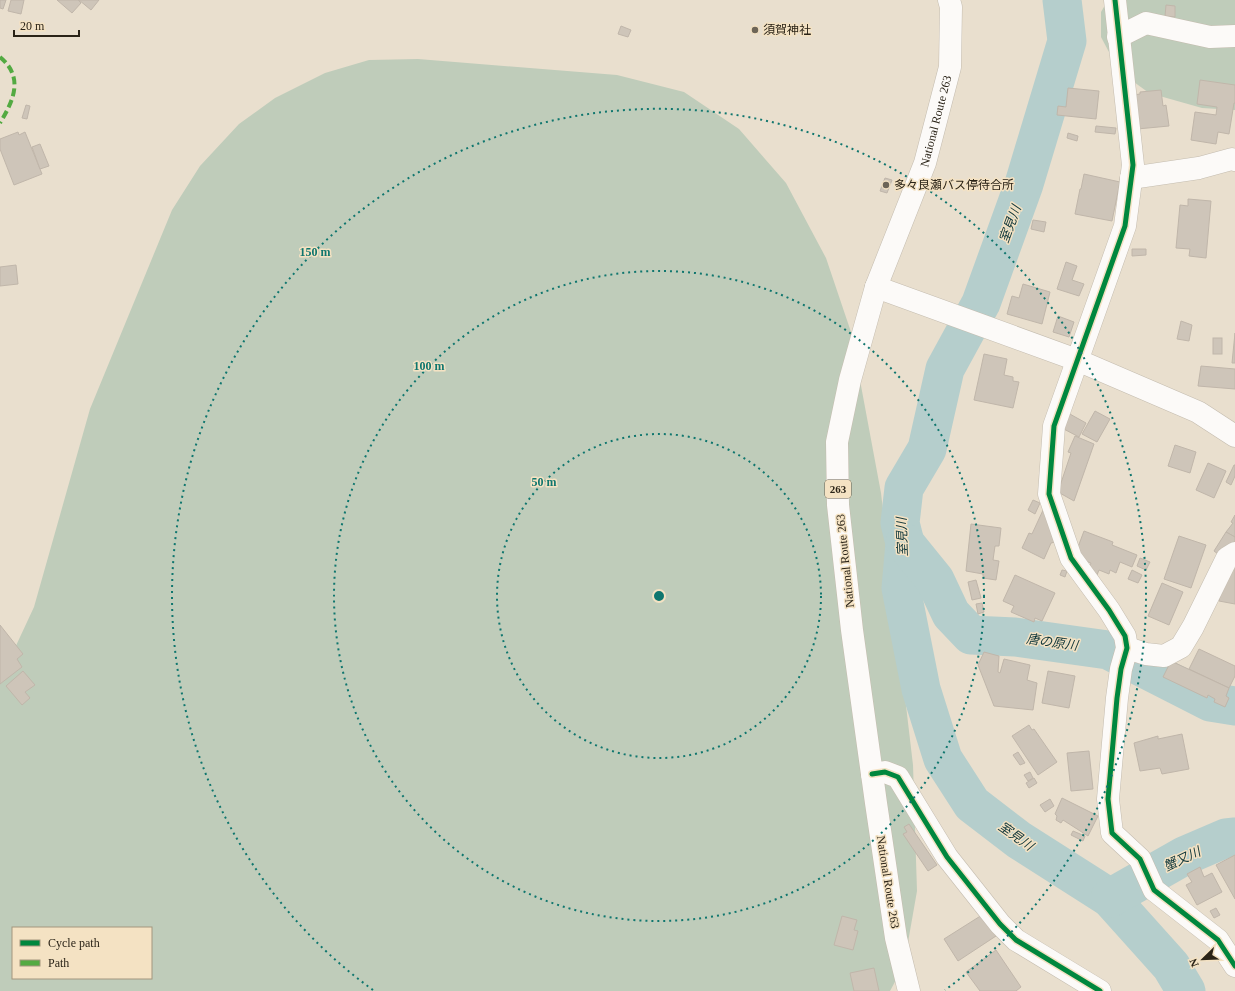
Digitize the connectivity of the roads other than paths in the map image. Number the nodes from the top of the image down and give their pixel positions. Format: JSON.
{"nodes":[{"id":1,"x":949,"y":0,"type":"edge"},
{"id":2,"x":1114,"y":0,"type":"edge"},
{"id":3,"x":1235,"y":36,"type":"edge"},
{"id":4,"x":1118,"y":37,"type":"junction"},
{"id":5,"x":1235,"y":160,"type":"edge"},
{"id":6,"x":1131,"y":178,"type":"junction"},
{"id":7,"x":884,"y":290,"type":"junction"},
{"id":8,"x":1077,"y":360,"type":"junction"},
{"id":9,"x":1235,"y":436,"type":"edge"},
{"id":10,"x":1235,"y":553,"type":"edge"},
{"id":11,"x":1124,"y":656,"type":"junction"},
{"id":12,"x":872,"y":774,"type":"junction"},
{"id":13,"x":1235,"y":966,"type":"edge"},
{"id":14,"x":909,"y":991,"type":"edge"},
{"id":15,"x":1100,"y":991,"type":"edge"}],
"edges":[{"from":1,"to":7,"type":"main road","name":"National Route 263","number":"263"},
{"from":2,"to":4,"type":"main road"},
{"from":3,"to":4,"type":"main road"},
{"from":4,"to":6,"type":"main road"},
{"from":5,"to":6,"type":"main road"},
{"from":6,"to":8,"type":"main road"},
{"from":7,"to":8,"type":"main road"},
{"from":7,"to":12,"type":"main road","name":"National Route 263","number":"263"},
{"from":8,"to":9,"type":"main road"},
{"from":8,"to":11,"type":"main road"},
{"from":10,"to":11,"type":"main road"},
{"from":11,"to":13,"type":"main road"},
{"from":12,"to":14,"type":"main road","name":"National Route 263","number":"263"},
{"from":12,"to":15,"type":"main road"}]}
